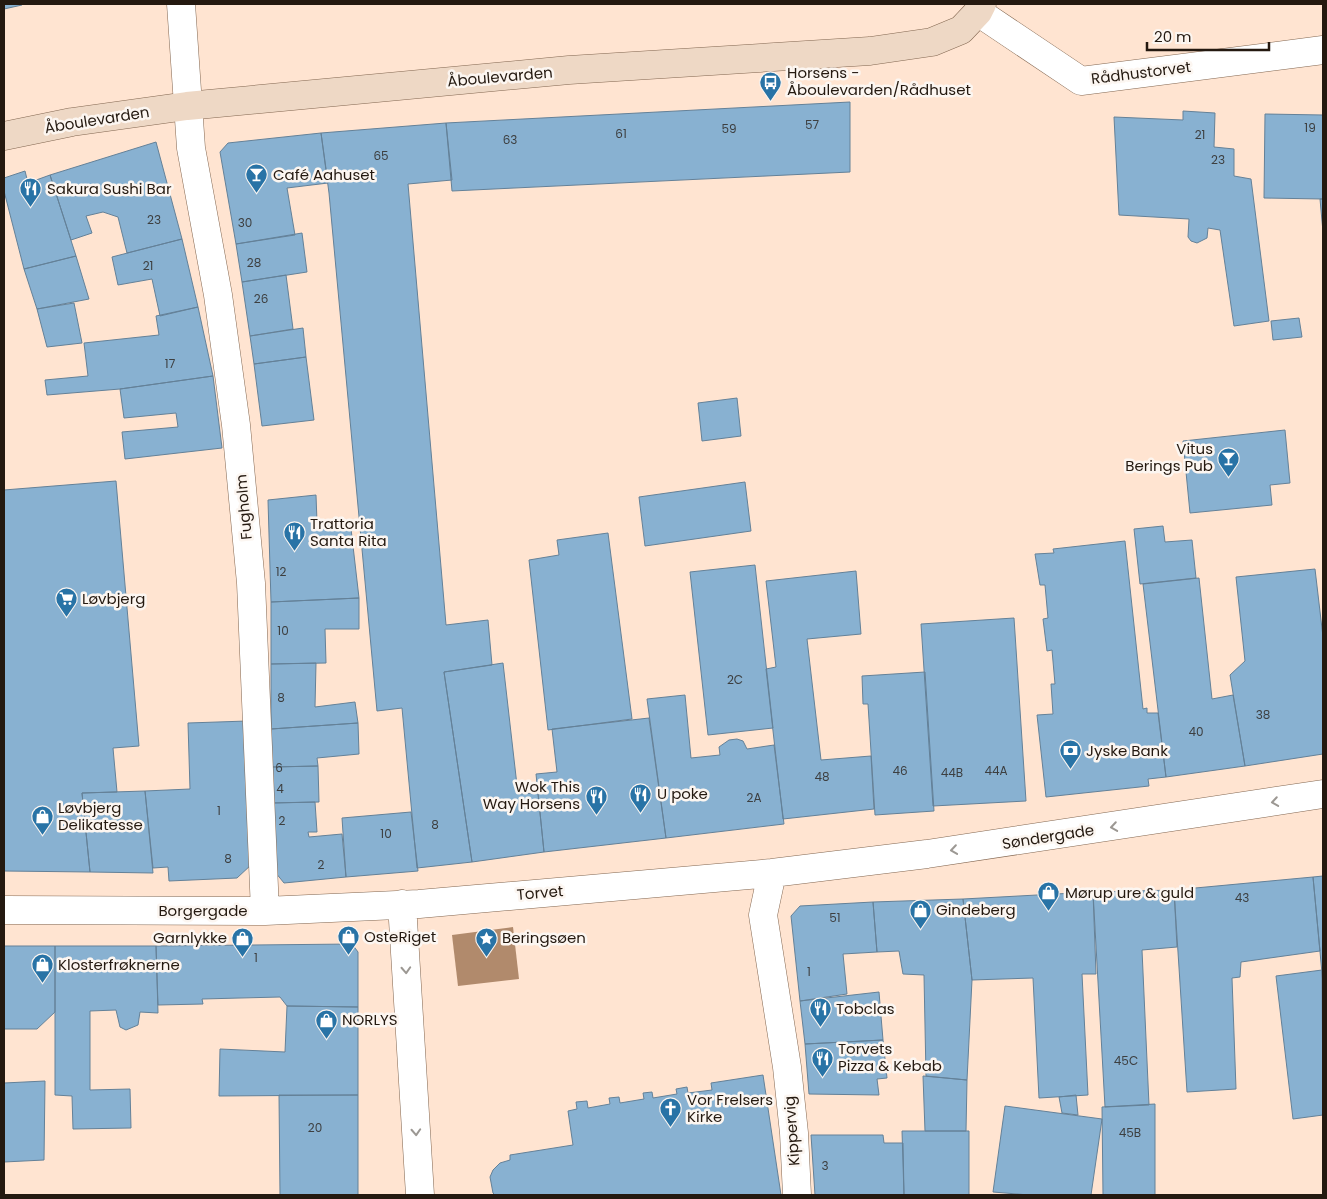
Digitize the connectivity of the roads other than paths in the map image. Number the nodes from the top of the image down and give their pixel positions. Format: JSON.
{"nodes":[{"id":1,"x":181,"y":4,"type":"edge"},
{"id":2,"x":980,"y":8,"type":"edge"},
{"id":3,"x":1323,"y":50,"type":"edge"},
{"id":4,"x":187,"y":106,"type":"junction"},
{"id":5,"x":4,"y":136,"type":"edge"},
{"id":6,"x":1323,"y":794,"type":"edge"},
{"id":7,"x":772,"y":872,"type":"junction"},
{"id":8,"x":402,"y":904,"type":"junction"},
{"id":9,"x":4,"y":910,"type":"edge"},
{"id":10,"x":266,"y":911,"type":"junction"},
{"id":11,"x":420,"y":1195,"type":"edge"},
{"id":12,"x":796,"y":1195,"type":"edge"}],
"edges":[{"from":1,"to":4,"type":"street","name":"Fugholm"},
{"from":2,"to":3,"type":"street","name":"Rådhustorvet"},
{"from":2,"to":4,"type":"street","name":"Åboulevarden"},
{"from":4,"to":5,"type":"street","name":"Åboulevarden"},
{"from":4,"to":10,"type":"street","name":"Fugholm"},
{"from":6,"to":7,"type":"street","name":"Søndergade","one_way":true},
{"from":7,"to":8,"type":"street","name":"Torvet"},
{"from":7,"to":12,"type":"street","name":"Kippervig"},
{"from":8,"to":10,"type":"street","name":"Borgergade"},
{"from":8,"to":11,"type":"street","one_way":true},
{"from":9,"to":10,"type":"street","name":"Borgergade"}]}
